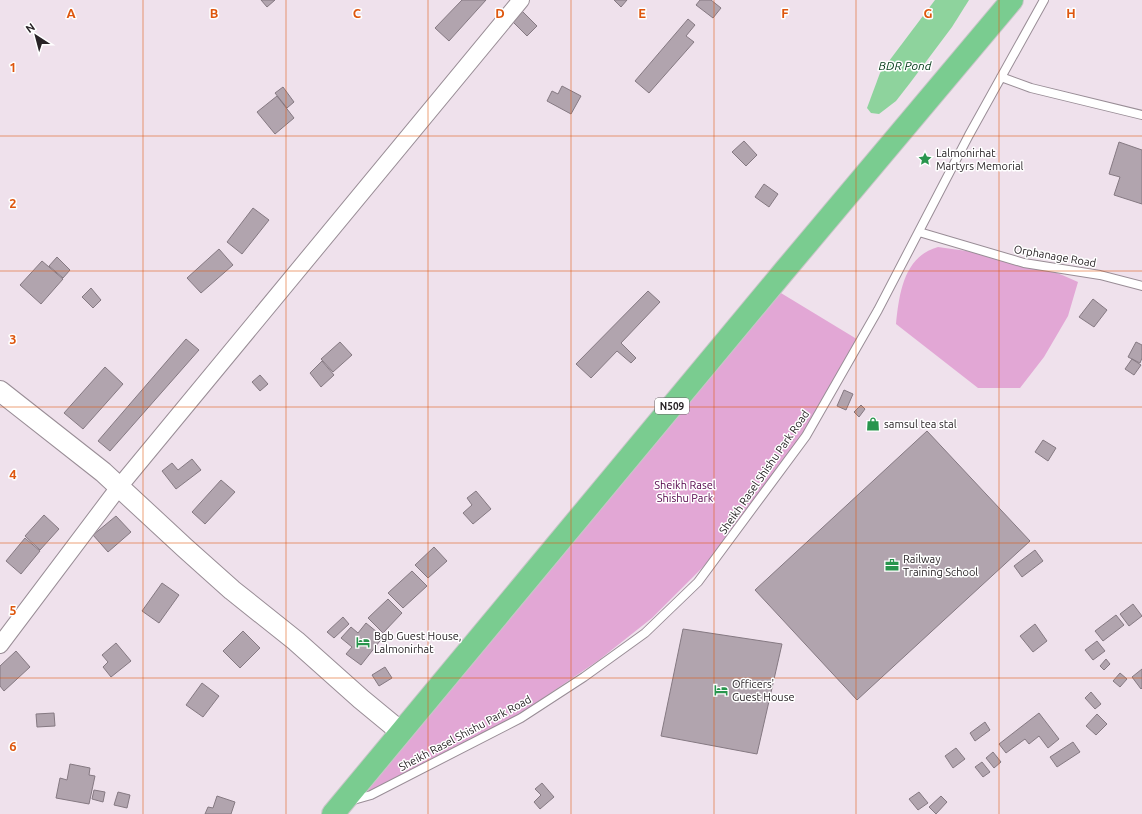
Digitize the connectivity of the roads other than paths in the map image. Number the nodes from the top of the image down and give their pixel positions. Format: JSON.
{"nodes":[{"id":1,"x":521,"y":0,"type":"edge"},
{"id":2,"x":1012,"y":0,"type":"edge"},
{"id":3,"x":1044,"y":0,"type":"edge"},
{"id":4,"x":1001,"y":77,"type":"junction"},
{"id":5,"x":1142,"y":115,"type":"edge"},
{"id":6,"x":919,"y":232,"type":"junction"},
{"id":7,"x":1142,"y":286,"type":"edge"},
{"id":8,"x":0,"y":391,"type":"edge"},
{"id":9,"x":119,"y":487,"type":"junction"},
{"id":10,"x":0,"y":644,"type":"edge"},
{"id":11,"x":401,"y":732,"type":"junction"},
{"id":12,"x":337,"y":809,"type":"edge"}],
"edges":[{"from":1,"to":9,"type":"street"},
{"from":2,"to":11,"type":"highway","number":"N509"},
{"from":3,"to":4,"type":"lane","name":"Sheikh Rasel Shishu Park Road"},
{"from":4,"to":5,"type":"lane"},
{"from":4,"to":6,"type":"lane","name":"Sheikh Rasel Shishu Park Road"},
{"from":6,"to":7,"type":"lane","name":"Orphanage Road"},
{"from":6,"to":12,"type":"lane","name":"Sheikh Rasel Shishu Park Road"},
{"from":8,"to":9,"type":"street"},
{"from":9,"to":10,"type":"street"},
{"from":9,"to":11,"type":"street"},
{"from":11,"to":12,"type":"highway","number":"N509"}]}
